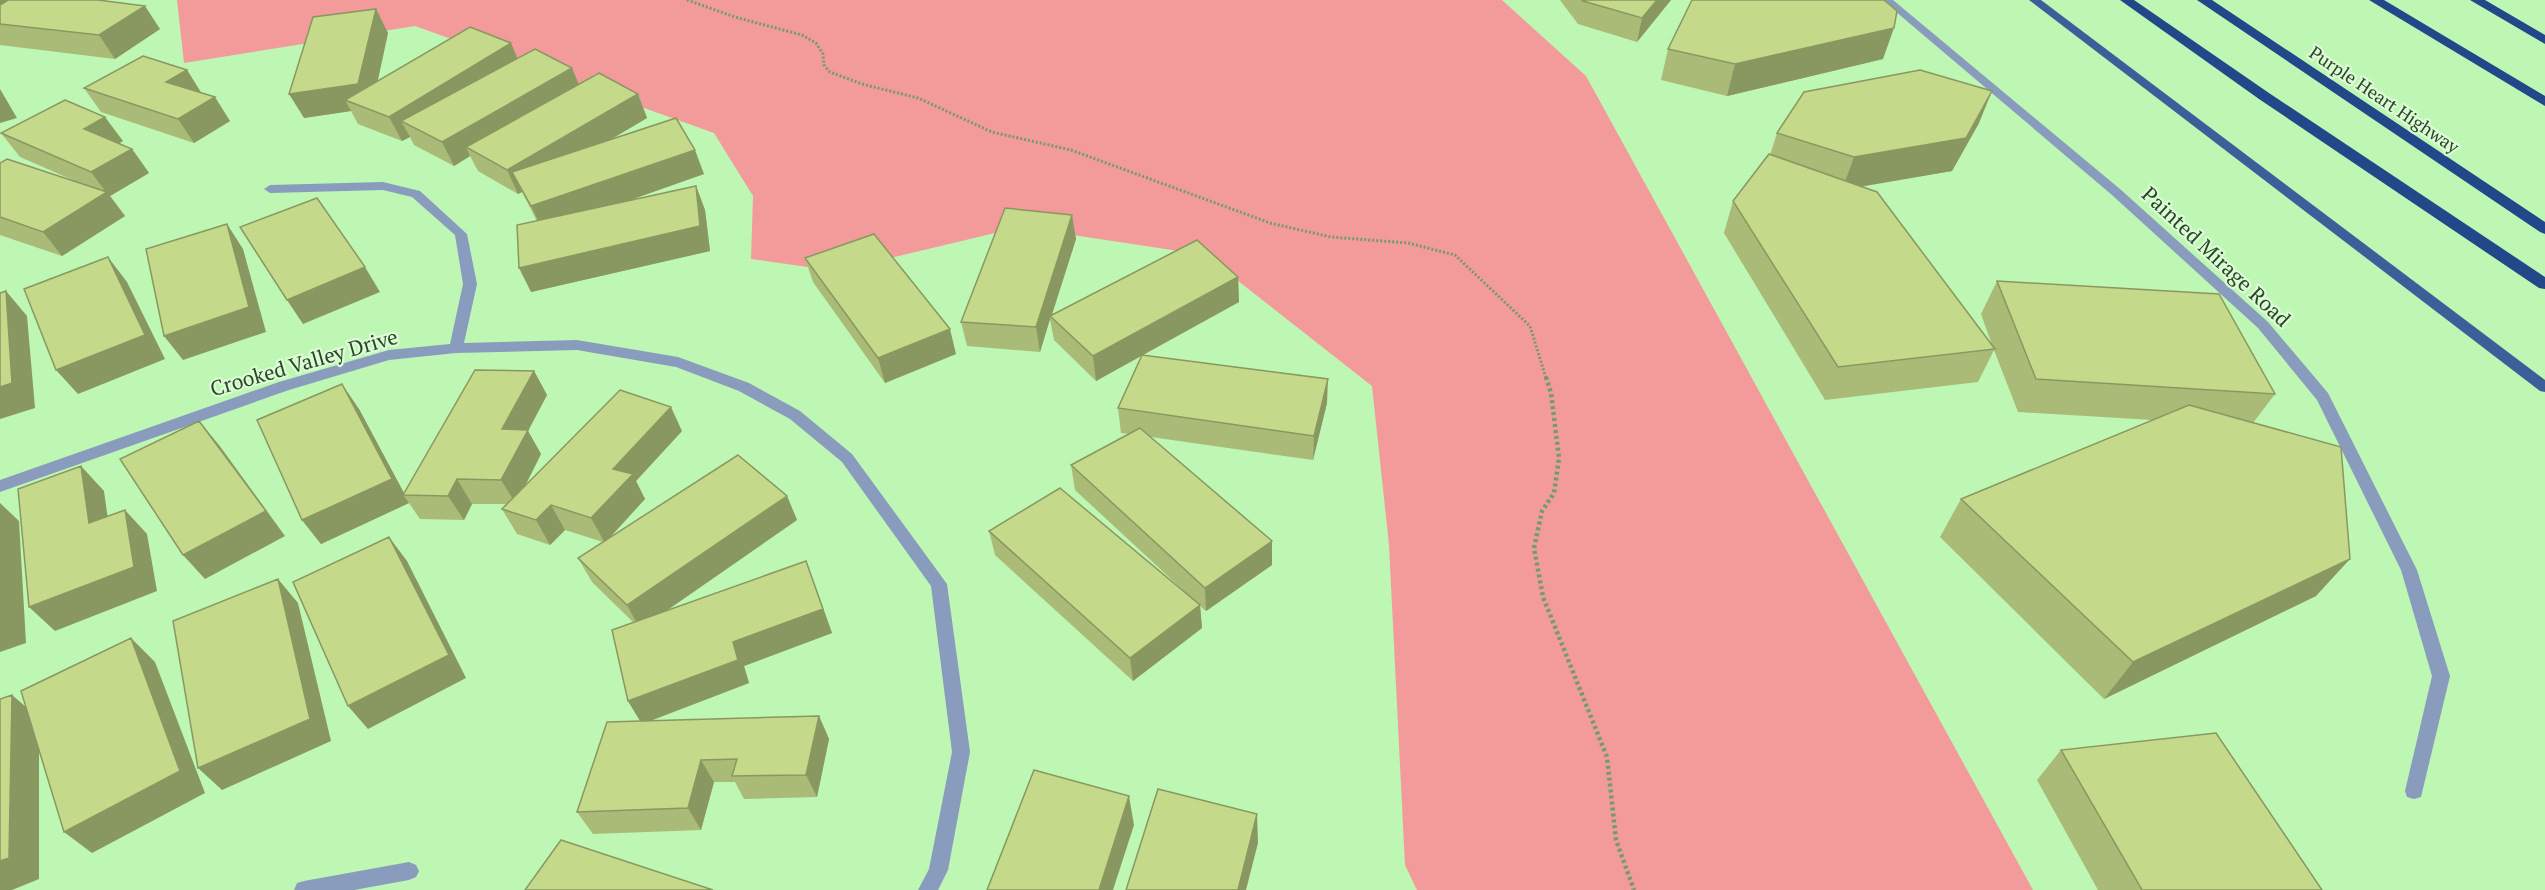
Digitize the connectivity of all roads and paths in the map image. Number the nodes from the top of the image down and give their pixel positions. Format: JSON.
{"nodes":[{"id":1,"x":687,"y":0,"type":"edge"},
{"id":2,"x":1887,"y":0,"type":"edge"},
{"id":3,"x":2034,"y":0,"type":"edge"},
{"id":4,"x":2126,"y":0,"type":"edge"},
{"id":5,"x":2204,"y":0,"type":"edge"},
{"id":6,"x":2375,"y":0,"type":"edge"},
{"id":7,"x":2476,"y":0,"type":"edge"},
{"id":8,"x":2545,"y":40,"type":"edge"},
{"id":9,"x":2545,"y":102,"type":"edge"},
{"id":10,"x":270,"y":189,"type":"dead end"},
{"id":11,"x":2545,"y":229,"type":"edge"},
{"id":12,"x":2545,"y":284,"type":"edge"},
{"id":13,"x":456,"y":348,"type":"junction"},
{"id":14,"x":2545,"y":387,"type":"edge"},
{"id":15,"x":0,"y":486,"type":"edge"},
{"id":16,"x":2414,"y":791,"type":"dead end"},
{"id":17,"x":409,"y":872,"type":"dead end"},
{"id":18,"x":304,"y":890,"type":"edge"},
{"id":19,"x":928,"y":890,"type":"edge"},
{"id":20,"x":1634,"y":890,"type":"edge"}],
"edges":[{"from":1,"to":20,"type":"path"},
{"from":2,"to":16,"type":"street","name":"Painted Mirage Road"},
{"from":3,"to":14,"type":"main road"},
{"from":4,"to":12,"type":"highway"},
{"from":5,"to":11,"type":"highway","name":"Purple Heart Highway"},
{"from":6,"to":9,"type":"highway"},
{"from":7,"to":8,"type":"highway"},
{"from":10,"to":13,"type":"street"},
{"from":13,"to":15,"type":"street","name":"Crooked Valley Drive"},
{"from":13,"to":19,"type":"street","name":"Crooked Valley Drive"},
{"from":17,"to":18,"type":"street"}]}
